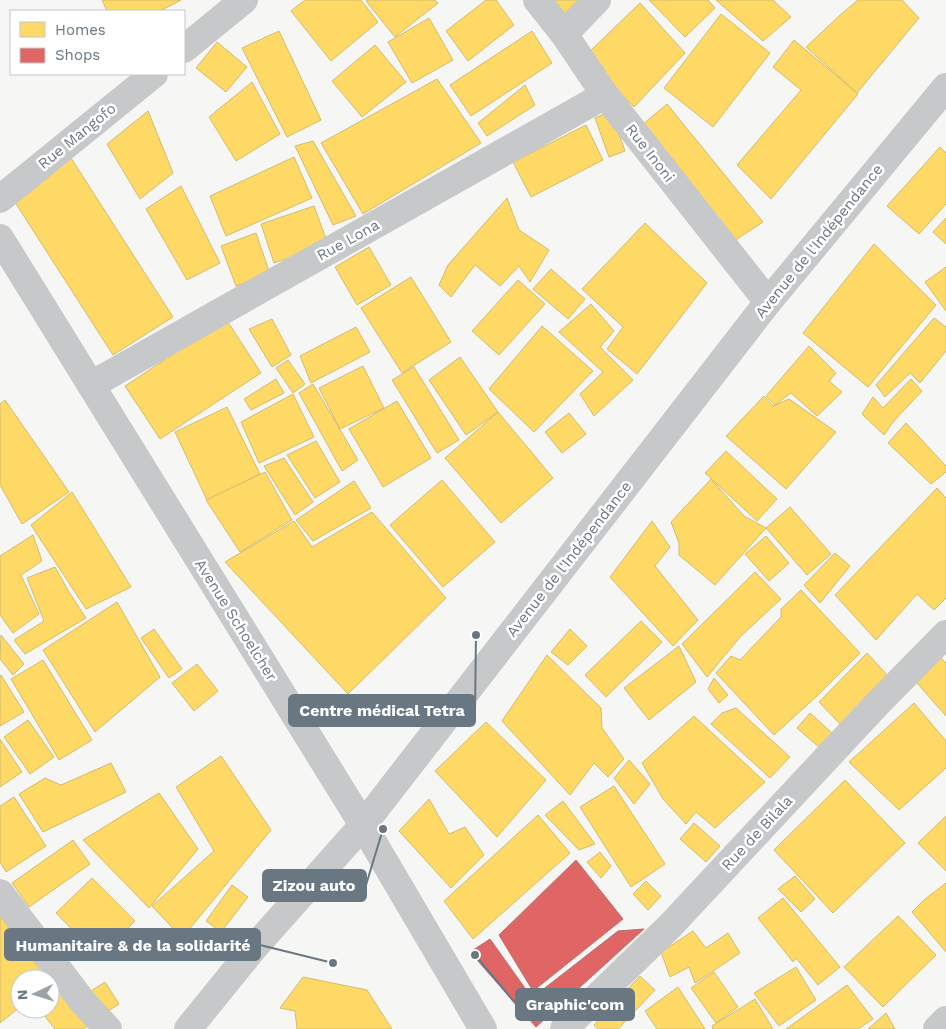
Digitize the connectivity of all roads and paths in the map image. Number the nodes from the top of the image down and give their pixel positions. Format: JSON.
{"nodes":[{"id":1,"x":244,"y":0,"type":"edge"},
{"id":2,"x":537,"y":0,"type":"edge"},
{"id":3,"x":597,"y":0,"type":"edge"},
{"id":4,"x":564,"y":34,"type":"junction"},
{"id":5,"x":185,"y":48,"type":"edge"},
{"id":6,"x":153,"y":75,"type":"edge"},
{"id":7,"x":946,"y":87,"type":"edge"},
{"id":8,"x":605,"y":95,"type":"junction"},
{"id":9,"x":0,"y":199,"type":"edge"},
{"id":10,"x":0,"y":238,"type":"edge"},
{"id":11,"x":768,"y":302,"type":"junction"},
{"id":12,"x":91,"y":385,"type":"junction"},
{"id":13,"x":946,"y":634,"type":"edge"},
{"id":14,"x":363,"y":825,"type":"junction"},
{"id":15,"x":0,"y":893,"type":"edge"},
{"id":16,"x":946,"y":1020,"type":"edge"},
{"id":17,"x":108,"y":1029,"type":"edge"},
{"id":18,"x":188,"y":1029,"type":"edge"},
{"id":19,"x":483,"y":1029,"type":"edge"},
{"id":20,"x":564,"y":1029,"type":"edge"},
{"id":21,"x":937,"y":1029,"type":"edge"}],
"edges":[{"from":1,"to":5,"type":"street"},
{"from":2,"to":4,"type":"street","name":"Rue Inoni"},
{"from":3,"to":4,"type":"street"},
{"from":4,"to":8,"type":"street","name":"Rue Inoni"},
{"from":6,"to":9,"type":"street","name":"Rue Mangofo"},
{"from":7,"to":11,"type":"street","name":"Avenue de l'Indépendance"},
{"from":8,"to":11,"type":"street","name":"Rue Inoni"},
{"from":8,"to":12,"type":"street","name":"Rue Lona"},
{"from":10,"to":12,"type":"street","name":"Avenue Schoelcher"},
{"from":11,"to":14,"type":"street","name":"Avenue de l'Indépendance"},
{"from":12,"to":14,"type":"street","name":"Avenue Schoelcher"},
{"from":13,"to":20,"type":"street","name":"Rue de Bilala"},
{"from":14,"to":18,"type":"street","name":"Avenue de l'Indépendance"},
{"from":14,"to":19,"type":"street","name":"Avenue Schoelcher"},
{"from":15,"to":17,"type":"street"},
{"from":16,"to":21,"type":"street"}]}
